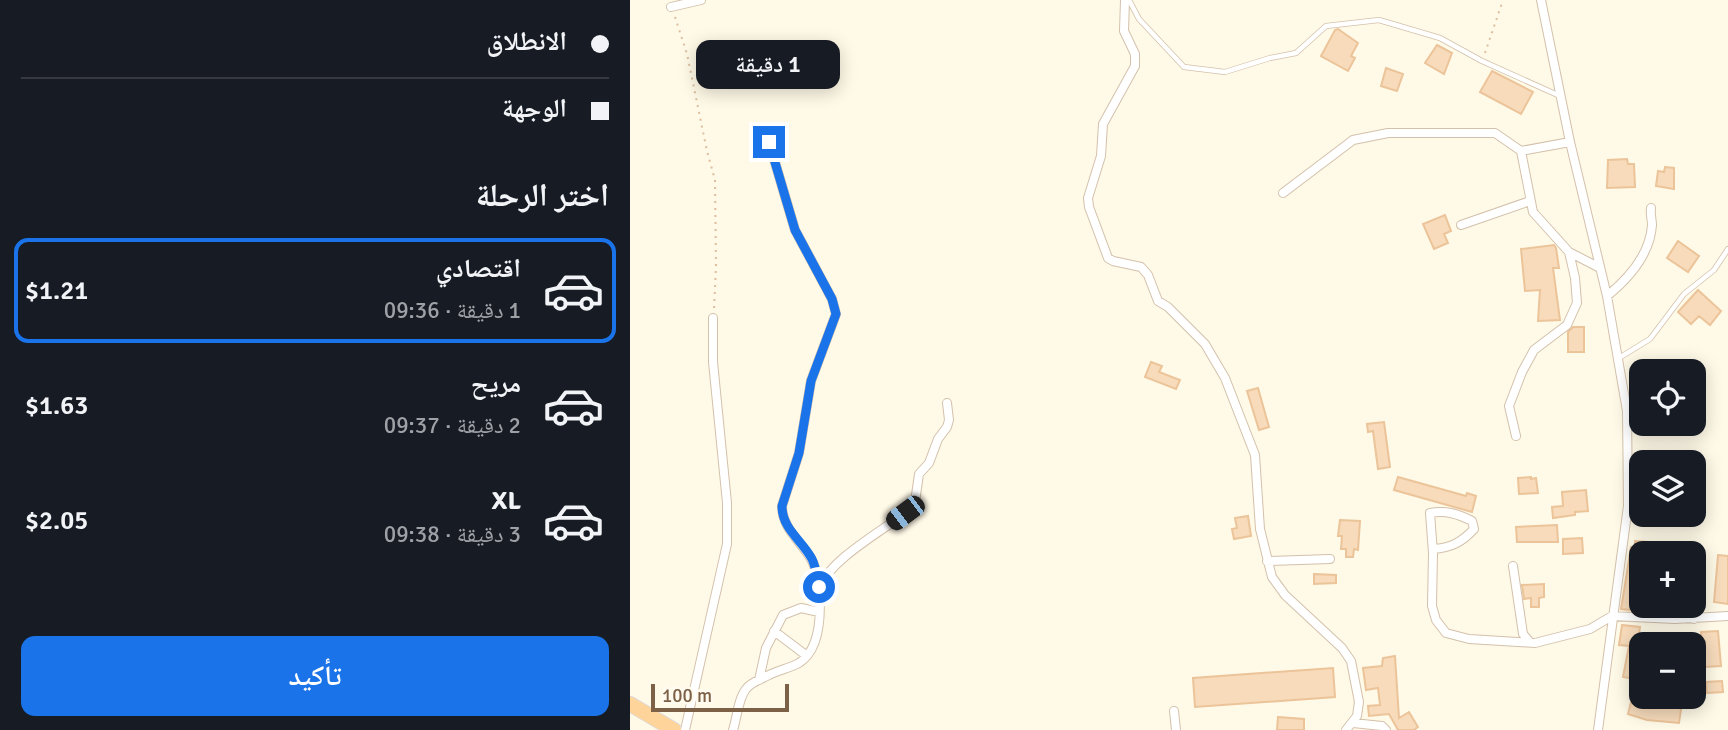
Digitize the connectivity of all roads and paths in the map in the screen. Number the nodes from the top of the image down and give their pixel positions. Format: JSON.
{"nodes":[{"id":1,"x":701,"y":0,"type":"edge"},
{"id":2,"x":1127,"y":0,"type":"edge"},
{"id":3,"x":1503,"y":0,"type":"edge"},
{"id":4,"x":1541,"y":0,"type":"edge"},
{"id":5,"x":671,"y":7,"type":"joint"},
{"id":6,"x":1482,"y":61,"type":"junction"},
{"id":7,"x":1561,"y":97,"type":"junction"},
{"id":8,"x":769,"y":142,"type":"dead end"},
{"id":9,"x":1570,"y":142,"type":"junction"},
{"id":10,"x":1521,"y":151,"type":"junction"},
{"id":11,"x":1283,"y":192,"type":"dead end"},
{"id":12,"x":1530,"y":201,"type":"junction"},
{"id":13,"x":1651,"y":208,"type":"dead end"},
{"id":14,"x":1461,"y":225,"type":"dead end"},
{"id":15,"x":1728,"y":248,"type":"edge"},
{"id":16,"x":1569,"y":252,"type":"junction"},
{"id":17,"x":1600,"y":268,"type":"junction"},
{"id":18,"x":1607,"y":296,"type":"junction"},
{"id":19,"x":713,"y":318,"type":"joint"},
{"id":20,"x":1619,"y":358,"type":"junction"},
{"id":21,"x":947,"y":404,"type":"dead end"},
{"id":22,"x":1516,"y":436,"type":"dead end"},
{"id":23,"x":1433,"y":553,"type":"junction"},
{"id":24,"x":1330,"y":559,"type":"dead end"},
{"id":25,"x":1267,"y":561,"type":"junction"},
{"id":26,"x":1513,"y":566,"type":"dead end"},
{"id":27,"x":819,"y":587,"type":"junction"},
{"id":28,"x":818,"y":612,"type":"junction"},
{"id":29,"x":1728,"y":616,"type":"edge"},
{"id":30,"x":1612,"y":617,"type":"junction"},
{"id":31,"x":1629,"y":617,"type":"edge"},
{"id":32,"x":1656,"y":618,"type":"edge"},
{"id":33,"x":1694,"y":619,"type":"joint"},
{"id":34,"x":774,"y":631,"type":"junction"},
{"id":35,"x":1529,"y":641,"type":"junction"},
{"id":36,"x":807,"y":656,"type":"junction"},
{"id":37,"x":760,"y":680,"type":"junction"},
{"id":38,"x":630,"y":704,"type":"edge"},
{"id":39,"x":1174,"y":711,"type":"dead end"},
{"id":40,"x":1353,"y":723,"type":"junction"},
{"id":41,"x":674,"y":730,"type":"edge"},
{"id":42,"x":685,"y":730,"type":"edge"},
{"id":43,"x":733,"y":730,"type":"edge"},
{"id":44,"x":1176,"y":730,"type":"edge"},
{"id":45,"x":1346,"y":730,"type":"edge"},
{"id":46,"x":1386,"y":730,"type":"edge"},
{"id":47,"x":1598,"y":730,"type":"edge"}],
"edges":[{"from":1,"to":5,"type":"street"},
{"from":2,"to":6,"type":"lane"},
{"from":2,"to":25,"type":"street"},
{"from":3,"to":6,"type":"path"},
{"from":4,"to":7,"type":"street"},
{"from":5,"to":19,"type":"path"},
{"from":6,"to":7,"type":"lane"},
{"from":7,"to":9,"type":"street"},
{"from":8,"to":27,"type":"street"},
{"from":9,"to":10,"type":"street"},
{"from":9,"to":17,"type":"street"},
{"from":10,"to":11,"type":"street"},
{"from":10,"to":12,"type":"street"},
{"from":12,"to":14,"type":"street"},
{"from":12,"to":16,"type":"street"},
{"from":13,"to":18,"type":"street"},
{"from":15,"to":20,"type":"lane"},
{"from":16,"to":17,"type":"street"},
{"from":16,"to":22,"type":"street"},
{"from":17,"to":18,"type":"street"},
{"from":18,"to":20,"type":"street"},
{"from":19,"to":42,"type":"street"},
{"from":20,"to":30,"type":"street"},
{"from":21,"to":27,"type":"street"},
{"from":23,"to":23,"type":"street"},
{"from":23,"to":35,"type":"street"},
{"from":24,"to":25,"type":"street"},
{"from":25,"to":40,"type":"street"},
{"from":26,"to":35,"type":"street"},
{"from":27,"to":28,"type":"street"},
{"from":28,"to":34,"type":"street"},
{"from":28,"to":36,"type":"street"},
{"from":29,"to":33,"type":"street"},
{"from":30,"to":31,"type":"street"},
{"from":30,"to":35,"type":"street"},
{"from":30,"to":47,"type":"street"},
{"from":32,"to":33,"type":"street"},
{"from":34,"to":36,"type":"street"},
{"from":34,"to":37,"type":"street"},
{"from":36,"to":37,"type":"street"},
{"from":37,"to":43,"type":"street"},
{"from":38,"to":41,"type":"highway"},
{"from":39,"to":44,"type":"street"},
{"from":40,"to":45,"type":"street"},
{"from":40,"to":46,"type":"street"}]}
